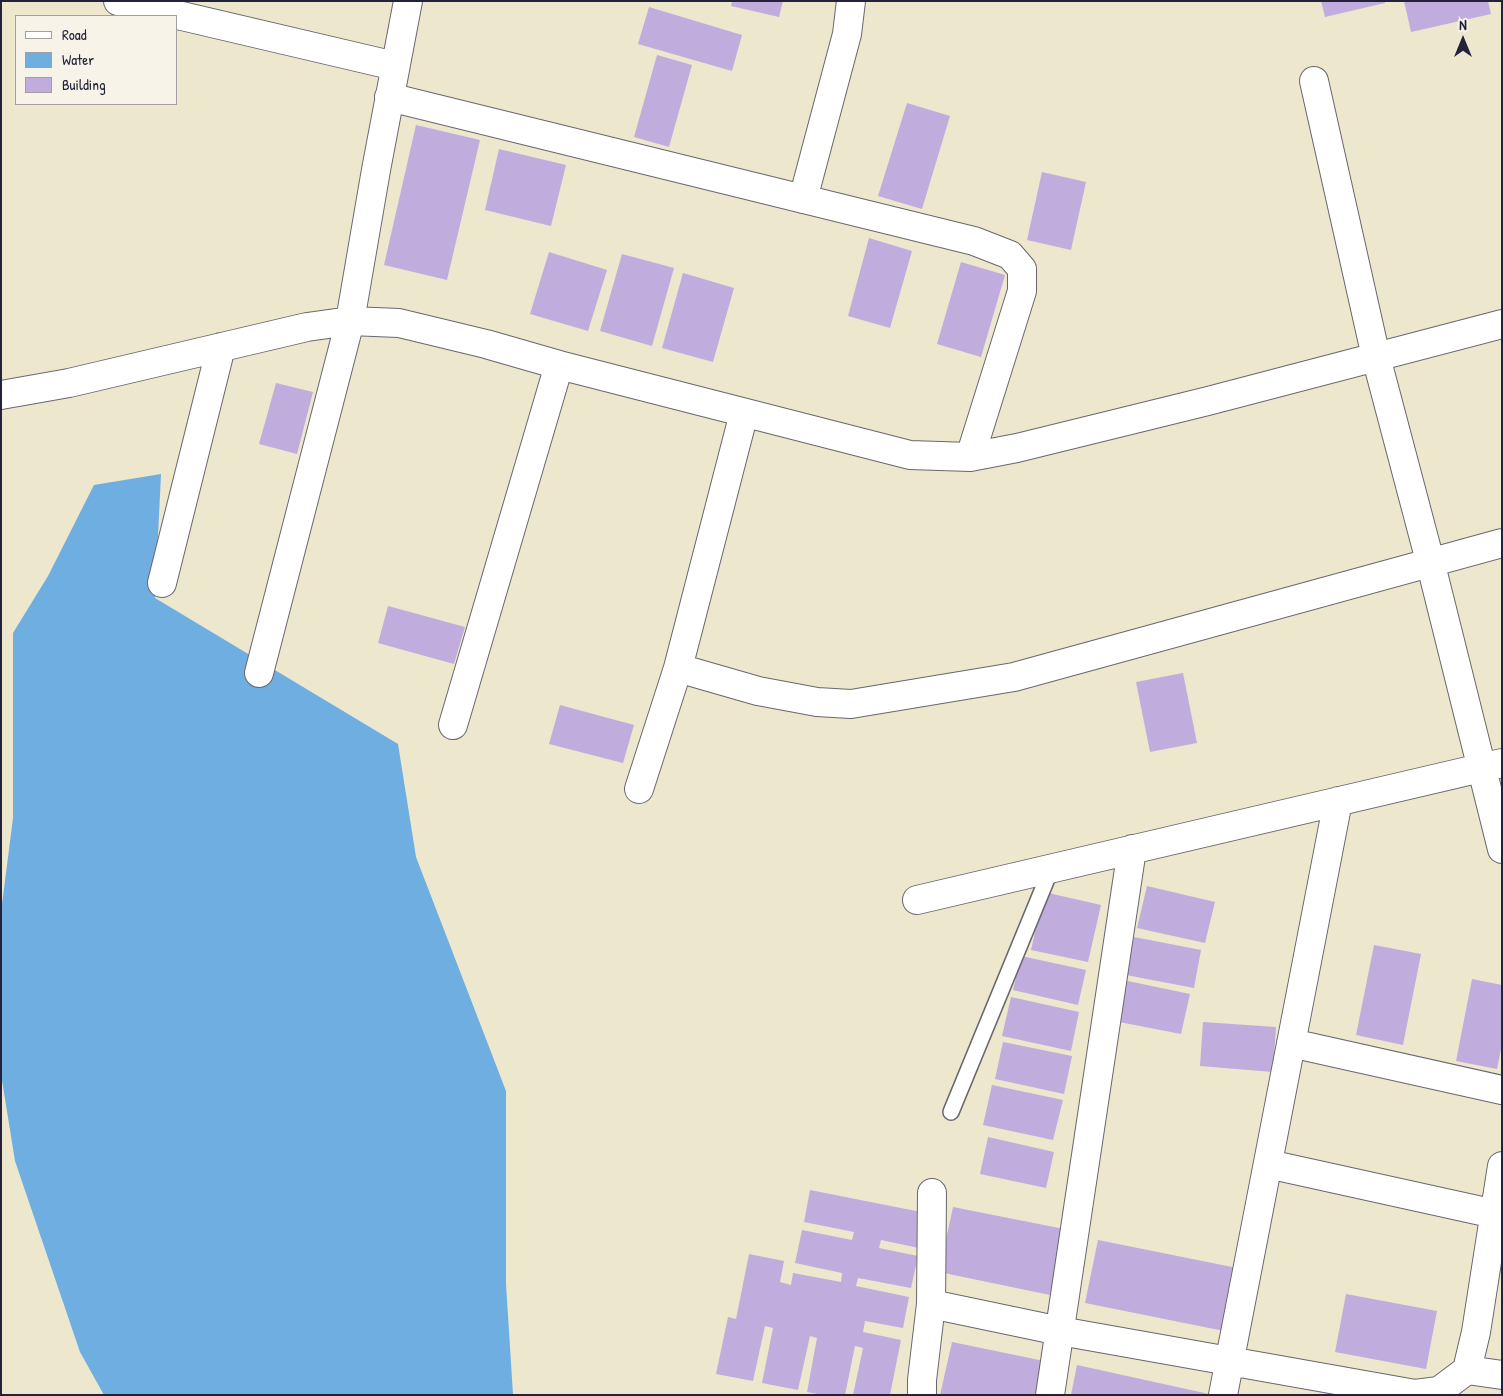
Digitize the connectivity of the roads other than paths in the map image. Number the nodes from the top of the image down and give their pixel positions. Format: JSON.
{"nodes":[{"id":1,"x":118,"y":1,"type":"edge"},
{"id":2,"x":408,"y":1,"type":"edge"},
{"id":3,"x":851,"y":1,"type":"edge"},
{"id":4,"x":178,"y":15,"type":"edge"},
{"id":5,"x":178,"y":15,"type":"edge"},
{"id":6,"x":395,"y":66,"type":"junction"},
{"id":7,"x":1314,"y":81,"type":"dead end"},
{"id":8,"x":389,"y":97,"type":"junction"},
{"id":9,"x":803,"y":199,"type":"junction"},
{"id":10,"x":350,"y":321,"type":"junction"},
{"id":11,"x":1502,"y":324,"type":"edge"},
{"id":12,"x":221,"y":347,"type":"junction"},
{"id":13,"x":1376,"y":357,"type":"junction"},
{"id":14,"x":559,"y":365,"type":"junction"},
{"id":15,"x":1,"y":395,"type":"edge"},
{"id":16,"x":744,"y":413,"type":"junction"},
{"id":17,"x":970,"y":457,"type":"junction"},
{"id":18,"x":1502,"y":542,"type":"edge"},
{"id":19,"x":1430,"y":561,"type":"junction"},
{"id":20,"x":162,"y":583,"type":"dead end"},
{"id":21,"x":678,"y":668,"type":"junction"},
{"id":22,"x":259,"y":673,"type":"dead end"},
{"id":23,"x":453,"y":725,"type":"dead end"},
{"id":24,"x":1492,"y":766,"type":"edge"},
{"id":25,"x":639,"y":789,"type":"dead end"},
{"id":26,"x":1338,"y":801,"type":"junction"},
{"id":27,"x":1502,"y":849,"type":"edge"},
{"id":28,"x":1132,"y":850,"type":"junction"},
{"id":29,"x":1051,"y":869,"type":"junction"},
{"id":30,"x":917,"y":900,"type":"dead end"},
{"id":31,"x":1291,"y":1043,"type":"junction"},
{"id":32,"x":1502,"y":1090,"type":"edge"},
{"id":33,"x":951,"y":1112,"type":"dead end"},
{"id":34,"x":1268,"y":1164,"type":"junction"},
{"id":35,"x":1501,"y":1175,"type":"edge"},
{"id":36,"x":932,"y":1193,"type":"dead end"},
{"id":37,"x":1494,"y":1214,"type":"junction"},
{"id":38,"x":932,"y":1304,"type":"junction"},
{"id":39,"x":1060,"y":1331,"type":"junction"},
{"id":40,"x":1230,"y":1362,"type":"junction"},
{"id":41,"x":1467,"y":1370,"type":"junction"},
{"id":42,"x":1502,"y":1375,"type":"edge"},
{"id":43,"x":922,"y":1395,"type":"edge"},
{"id":44,"x":1050,"y":1395,"type":"edge"},
{"id":45,"x":1223,"y":1395,"type":"edge"}],
"edges":[{"from":1,"to":4,"type":"street"},
{"from":2,"to":6,"type":"street"},
{"from":3,"to":9,"type":"street"},
{"from":5,"to":6,"type":"street"},
{"from":6,"to":8,"type":"street"},
{"from":7,"to":13,"type":"street"},
{"from":8,"to":9,"type":"street"},
{"from":8,"to":10,"type":"street"},
{"from":9,"to":17,"type":"street"},
{"from":10,"to":12,"type":"street"},
{"from":10,"to":14,"type":"street"},
{"from":10,"to":22,"type":"street"},
{"from":11,"to":13,"type":"street"},
{"from":12,"to":15,"type":"street"},
{"from":12,"to":20,"type":"street"},
{"from":13,"to":17,"type":"street"},
{"from":13,"to":19,"type":"street"},
{"from":14,"to":16,"type":"street"},
{"from":14,"to":23,"type":"street"},
{"from":16,"to":17,"type":"street"},
{"from":16,"to":21,"type":"street"},
{"from":18,"to":19,"type":"street"},
{"from":19,"to":21,"type":"street"},
{"from":19,"to":24,"type":"street"},
{"from":21,"to":25,"type":"street"},
{"from":24,"to":26,"type":"street"},
{"from":24,"to":27,"type":"street"},
{"from":26,"to":28,"type":"street"},
{"from":26,"to":31,"type":"street"},
{"from":28,"to":29,"type":"street"},
{"from":28,"to":39,"type":"street"},
{"from":29,"to":30,"type":"street"},
{"from":29,"to":33,"type":"lane"},
{"from":31,"to":32,"type":"street"},
{"from":31,"to":34,"type":"street"},
{"from":34,"to":37,"type":"street"},
{"from":34,"to":40,"type":"street"},
{"from":35,"to":37,"type":"street"},
{"from":36,"to":38,"type":"street"},
{"from":37,"to":41,"type":"street"},
{"from":38,"to":39,"type":"street"},
{"from":38,"to":43,"type":"street"},
{"from":39,"to":40,"type":"street"},
{"from":39,"to":44,"type":"street"},
{"from":40,"to":41,"type":"street"},
{"from":40,"to":45,"type":"street"},
{"from":41,"to":42,"type":"street"}]}
